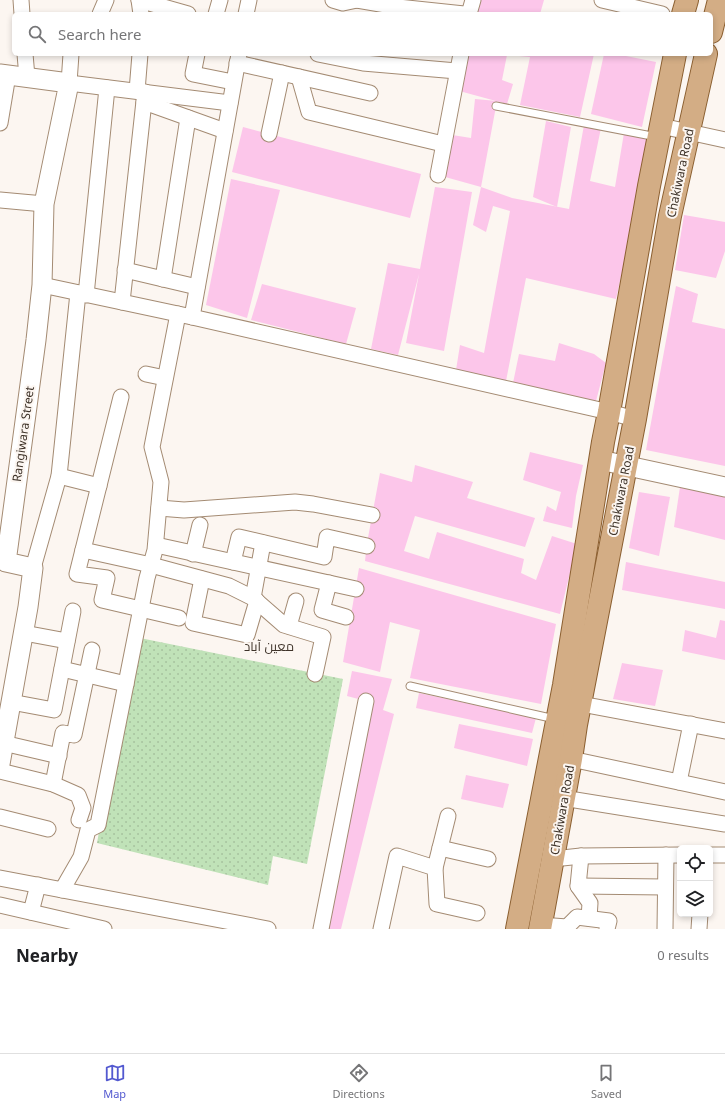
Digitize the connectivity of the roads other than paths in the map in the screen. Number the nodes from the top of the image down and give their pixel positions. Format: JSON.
{"nodes":[{"id":1,"x":21,"y":0,"type":"edge"},
{"id":2,"x":106,"y":0,"type":"edge"},
{"id":3,"x":139,"y":0,"type":"edge"},
{"id":4,"x":220,"y":0,"type":"edge"},
{"id":5,"x":249,"y":0,"type":"edge"},
{"id":6,"x":333,"y":0,"type":"edge"},
{"id":7,"x":357,"y":0,"type":"edge"},
{"id":8,"x":473,"y":0,"type":"edge"},
{"id":9,"x":603,"y":0,"type":"edge"},
{"id":10,"x":686,"y":0,"type":"edge"},
{"id":11,"x":719,"y":0,"type":"edge"},
{"id":12,"x":22,"y":12,"type":"edge"},
{"id":13,"x":101,"y":12,"type":"edge"},
{"id":14,"x":141,"y":12,"type":"edge"},
{"id":15,"x":181,"y":12,"type":"edge"},
{"id":16,"x":217,"y":12,"type":"edge"},
{"id":17,"x":246,"y":12,"type":"edge"},
{"id":18,"x":445,"y":12,"type":"edge"},
{"id":19,"x":470,"y":12,"type":"edge"},
{"id":20,"x":654,"y":12,"type":"edge"},
{"id":21,"x":683,"y":12,"type":"edge"},
{"id":22,"x":713,"y":24,"type":"edge"},
{"id":23,"x":25,"y":56,"type":"edge"},
{"id":24,"x":72,"y":56,"type":"edge"},
{"id":25,"x":140,"y":56,"type":"edge"},
{"id":26,"x":197,"y":56,"type":"edge"},
{"id":27,"x":328,"y":56,"type":"edge"},
{"id":28,"x":461,"y":56,"type":"edge"},
{"id":29,"x":675,"y":56,"type":"edge"},
{"id":30,"x":706,"y":56,"type":"edge"},
{"id":31,"x":238,"y":59,"type":"edge"},
{"id":32,"x":457,"y":71,"type":"junction"},
{"id":33,"x":282,"y":73,"type":"junction"},
{"id":34,"x":4,"y":74,"type":"edge"},
{"id":35,"x":27,"y":77,"type":"junction"},
{"id":36,"x":299,"y":77,"type":"junction"},
{"id":37,"x":233,"y":82,"type":"junction"},
{"id":38,"x":69,"y":83,"type":"junction"},
{"id":39,"x":107,"y":88,"type":"junction"},
{"id":40,"x":370,"y":93,"type":"dead end"},
{"id":41,"x":142,"y":95,"type":"junction"},
{"id":42,"x":230,"y":103,"type":"junction"},
{"id":43,"x":496,"y":106,"type":"dead end"},
{"id":44,"x":188,"y":118,"type":"junction"},
{"id":45,"x":0,"y":123,"type":"edge"},
{"id":46,"x":225,"y":131,"type":"junction"},
{"id":47,"x":660,"y":132,"type":"junction"},
{"id":48,"x":688,"y":132,"type":"junction"},
{"id":49,"x":269,"y":134,"type":"dead end"},
{"id":50,"x":725,"y":140,"type":"edge"},
{"id":51,"x":443,"y":144,"type":"junction"},
{"id":52,"x":438,"y":176,"type":"dead end"},
{"id":53,"x":0,"y":200,"type":"edge"},
{"id":54,"x":44,"y":204,"type":"junction"},
{"id":55,"x":125,"y":270,"type":"junction"},
{"id":56,"x":163,"y":278,"type":"junction"},
{"id":57,"x":42,"y":285,"type":"junction"},
{"id":58,"x":197,"y":288,"type":"junction"},
{"id":59,"x":82,"y":294,"type":"junction"},
{"id":60,"x":122,"y":302,"type":"junction"},
{"id":61,"x":185,"y":315,"type":"junction"},
{"id":62,"x":146,"y":374,"type":"dead end"},
{"id":63,"x":165,"y":378,"type":"junction"},
{"id":64,"x":120,"y":397,"type":"dead end"},
{"id":65,"x":609,"y":412,"type":"junction"},
{"id":66,"x":635,"y":420,"type":"junction"},
{"id":67,"x":600,"y":460,"type":"junction"},
{"id":68,"x":625,"y":467,"type":"junction"},
{"id":69,"x":59,"y":476,"type":"junction"},
{"id":70,"x":99,"y":486,"type":"junction"},
{"id":71,"x":725,"y":487,"type":"edge"},
{"id":72,"x":159,"y":508,"type":"junction"},
{"id":73,"x":372,"y":515,"type":"dead end"},
{"id":74,"x":200,"y":525,"type":"dead end"},
{"id":75,"x":263,"y":543,"type":"junction"},
{"id":76,"x":156,"y":545,"type":"junction"},
{"id":77,"x":366,"y":546,"type":"dead end"},
{"id":78,"x":83,"y":550,"type":"junction"},
{"id":79,"x":193,"y":554,"type":"junction"},
{"id":80,"x":233,"y":562,"type":"junction"},
{"id":81,"x":3,"y":565,"type":"edge"},
{"id":82,"x":151,"y":566,"type":"junction"},
{"id":83,"x":33,"y":568,"type":"junction"},
{"id":84,"x":258,"y":568,"type":"junction"},
{"id":85,"x":202,"y":579,"type":"junction"},
{"id":86,"x":328,"y":583,"type":"junction"},
{"id":87,"x":356,"y":589,"type":"dead end"},
{"id":88,"x":255,"y":600,"type":"junction"},
{"id":89,"x":296,"y":601,"type":"dead end"},
{"id":90,"x":141,"y":609,"type":"junction"},
{"id":91,"x":73,"y":611,"type":"dead end"},
{"id":92,"x":346,"y":617,"type":"dead end"},
{"id":93,"x":179,"y":618,"type":"dead end"},
{"id":94,"x":288,"y":626,"type":"junction"},
{"id":95,"x":24,"y":633,"type":"junction"},
{"id":96,"x":67,"y":641,"type":"junction"},
{"id":97,"x":92,"y":650,"type":"dead end"},
{"id":98,"x":62,"y":669,"type":"junction"},
{"id":99,"x":315,"y":674,"type":"dead end"},
{"id":100,"x":87,"y":675,"type":"junction"},
{"id":101,"x":126,"y":684,"type":"junction"},
{"id":102,"x":410,"y":686,"type":"dead end"},
{"id":103,"x":366,"y":701,"type":"dead end"},
{"id":104,"x":11,"y":702,"type":"junction"},
{"id":105,"x":581,"y":704,"type":"junction"},
{"id":106,"x":557,"y":720,"type":"junction"},
{"id":107,"x":691,"y":724,"type":"junction"},
{"id":108,"x":725,"y":731,"type":"edge"},
{"id":109,"x":3,"y":744,"type":"junction"},
{"id":110,"x":59,"y":756,"type":"junction"},
{"id":111,"x":571,"y":759,"type":"junction"},
{"id":112,"x":0,"y":764,"type":"edge"},
{"id":113,"x":0,"y":771,"type":"edge"},
{"id":114,"x":679,"y":782,"type":"junction"},
{"id":115,"x":53,"y":784,"type":"junction"},
{"id":116,"x":725,"y":792,"type":"edge"},
{"id":117,"x":563,"y":798,"type":"junction"},
{"id":118,"x":448,"y":816,"type":"dead end"},
{"id":119,"x":0,"y":817,"type":"edge"},
{"id":120,"x":79,"y":820,"type":"dead end"},
{"id":121,"x":725,"y":824,"type":"edge"},
{"id":122,"x":48,"y":829,"type":"dead end"},
{"id":123,"x":440,"y":848,"type":"junction"},
{"id":124,"x":673,"y":855,"type":"edge"},
{"id":125,"x":713,"y":855,"type":"edge"},
{"id":126,"x":725,"y":855,"type":"edge"},
{"id":127,"x":582,"y":856,"type":"junction"},
{"id":128,"x":488,"y":859,"type":"dead end"},
{"id":129,"x":553,"y":859,"type":"junction"},
{"id":130,"x":434,"y":868,"type":"junction"},
{"id":131,"x":0,"y":878,"type":"edge"},
{"id":132,"x":38,"y":885,"type":"junction"},
{"id":133,"x":578,"y":886,"type":"junction"},
{"id":134,"x":665,"y":887,"type":"junction"},
{"id":135,"x":62,"y":890,"type":"junction"},
{"id":136,"x":0,"y":905,"type":"edge"},
{"id":137,"x":31,"y":912,"type":"junction"},
{"id":138,"x":477,"y":913,"type":"dead end"},
{"id":139,"x":700,"y":917,"type":"edge"},
{"id":140,"x":589,"y":918,"type":"junction"},
{"id":141,"x":540,"y":927,"type":"edge"},
{"id":142,"x":104,"y":929,"type":"edge"},
{"id":143,"x":268,"y":929,"type":"edge"},
{"id":144,"x":321,"y":929,"type":"edge"},
{"id":145,"x":381,"y":929,"type":"edge"},
{"id":146,"x":517,"y":929,"type":"edge"},
{"id":147,"x":607,"y":929,"type":"edge"},
{"id":148,"x":665,"y":929,"type":"edge"},
{"id":149,"x":699,"y":929,"type":"edge"}],
"edges":[{"from":1,"to":12,"type":"street"},
{"from":2,"to":13,"type":"street"},
{"from":3,"to":14,"type":"street"},
{"from":3,"to":15,"type":"street"},
{"from":4,"to":16,"type":"street"},
{"from":5,"to":17,"type":"street"},
{"from":6,"to":7,"type":"street"},
{"from":7,"to":18,"type":"street"},
{"from":8,"to":19,"type":"street"},
{"from":9,"to":20,"type":"street"},
{"from":10,"to":21,"type":"main road"},
{"from":11,"to":22,"type":"main road"},
{"from":23,"to":35,"type":"street"},
{"from":24,"to":38,"type":"street"},
{"from":25,"to":41,"type":"street"},
{"from":26,"to":37,"type":"street"},
{"from":27,"to":32,"type":"street"},
{"from":28,"to":32,"type":"street"},
{"from":29,"to":47,"type":"main road","name":"Chakiwara Road"},
{"from":30,"to":48,"type":"main road","name":"Chakiwara Road"},
{"from":31,"to":33,"type":"street"},
{"from":31,"to":37,"type":"street"},
{"from":32,"to":51,"type":"street"},
{"from":33,"to":36,"type":"street"},
{"from":33,"to":49,"type":"street"},
{"from":34,"to":35,"type":"street"},
{"from":34,"to":45,"type":"street"},
{"from":35,"to":38,"type":"street"},
{"from":36,"to":40,"type":"street"},
{"from":36,"to":51,"type":"street"},
{"from":37,"to":42,"type":"street"},
{"from":38,"to":39,"type":"street"},
{"from":38,"to":54,"type":"street","name":"Rangiwara Street"},
{"from":39,"to":41,"type":"street"},
{"from":39,"to":59,"type":"street"},
{"from":41,"to":42,"type":"street"},
{"from":41,"to":44,"type":"street"},
{"from":41,"to":55,"type":"street"},
{"from":42,"to":46,"type":"street"},
{"from":43,"to":47,"type":"lane"},
{"from":44,"to":46,"type":"street"},
{"from":44,"to":56,"type":"street"},
{"from":46,"to":58,"type":"street"},
{"from":47,"to":48,"type":"street"},
{"from":47,"to":65,"type":"main road","name":"Chakiwara Road"},
{"from":48,"to":50,"type":"street"},
{"from":48,"to":66,"type":"main road","name":"Chakiwara Road"},
{"from":51,"to":52,"type":"street"},
{"from":53,"to":54,"type":"street"},
{"from":54,"to":57,"type":"street","name":"Rangiwara Street"},
{"from":55,"to":56,"type":"street"},
{"from":55,"to":60,"type":"street"},
{"from":56,"to":58,"type":"street"},
{"from":57,"to":59,"type":"street"},
{"from":57,"to":81,"type":"street","name":"Rangiwara Street"},
{"from":58,"to":61,"type":"street"},
{"from":59,"to":60,"type":"street"},
{"from":59,"to":69,"type":"street"},
{"from":60,"to":61,"type":"street"},
{"from":61,"to":63,"type":"street"},
{"from":61,"to":65,"type":"street"},
{"from":62,"to":63,"type":"street"},
{"from":63,"to":72,"type":"street"},
{"from":64,"to":70,"type":"street"},
{"from":65,"to":66,"type":"street"},
{"from":65,"to":67,"type":"main road","name":"Chakiwara Road"},
{"from":66,"to":68,"type":"main road","name":"Chakiwara Road"},
{"from":67,"to":68,"type":"street"},
{"from":67,"to":106,"type":"main road","name":"Chakiwara Road"},
{"from":68,"to":71,"type":"street"},
{"from":68,"to":105,"type":"main road","name":"Chakiwara Road"},
{"from":69,"to":70,"type":"street"},
{"from":69,"to":83,"type":"street"},
{"from":70,"to":78,"type":"street"},
{"from":72,"to":73,"type":"street"},
{"from":72,"to":76,"type":"street"},
{"from":74,"to":79,"type":"street"},
{"from":75,"to":77,"type":"street"},
{"from":75,"to":80,"type":"street"},
{"from":75,"to":84,"type":"street"},
{"from":76,"to":79,"type":"street"},
{"from":76,"to":82,"type":"street"},
{"from":78,"to":82,"type":"street"},
{"from":78,"to":90,"type":"street"},
{"from":79,"to":80,"type":"street"},
{"from":80,"to":84,"type":"street"},
{"from":81,"to":83,"type":"street","name":"Rangiwara Street"},
{"from":82,"to":85,"type":"street"},
{"from":82,"to":90,"type":"street"},
{"from":83,"to":95,"type":"street"},
{"from":84,"to":86,"type":"street"},
{"from":84,"to":88,"type":"street"},
{"from":85,"to":88,"type":"street"},
{"from":85,"to":88,"type":"street"},
{"from":86,"to":87,"type":"street"},
{"from":86,"to":92,"type":"street"},
{"from":88,"to":94,"type":"street"},
{"from":89,"to":94,"type":"street"},
{"from":90,"to":93,"type":"street"},
{"from":90,"to":101,"type":"street"},
{"from":91,"to":96,"type":"street"},
{"from":94,"to":99,"type":"street"},
{"from":95,"to":96,"type":"street"},
{"from":95,"to":104,"type":"street"},
{"from":96,"to":98,"type":"street"},
{"from":97,"to":100,"type":"street"},
{"from":98,"to":100,"type":"street"},
{"from":98,"to":104,"type":"street"},
{"from":100,"to":101,"type":"street"},
{"from":100,"to":110,"type":"street"},
{"from":101,"to":135,"type":"street"},
{"from":102,"to":106,"type":"lane"},
{"from":103,"to":144,"type":"street"},
{"from":104,"to":109,"type":"street"},
{"from":105,"to":107,"type":"street"},
{"from":105,"to":111,"type":"main road","name":"Chakiwara Road"},
{"from":106,"to":146,"type":"main road","name":"Chakiwara Road"},
{"from":107,"to":108,"type":"street"},
{"from":107,"to":114,"type":"street"},
{"from":109,"to":110,"type":"street"},
{"from":109,"to":112,"type":"street"},
{"from":110,"to":115,"type":"street"},
{"from":111,"to":114,"type":"street"},
{"from":111,"to":117,"type":"main road","name":"Chakiwara Road"},
{"from":113,"to":115,"type":"street"},
{"from":114,"to":116,"type":"street"},
{"from":115,"to":120,"type":"street"},
{"from":117,"to":121,"type":"street"},
{"from":117,"to":129,"type":"main road","name":"Chakiwara Road"},
{"from":118,"to":123,"type":"street"},
{"from":119,"to":122,"type":"street"},
{"from":123,"to":128,"type":"street"},
{"from":123,"to":130,"type":"street"},
{"from":124,"to":127,"type":"street"},
{"from":124,"to":134,"type":"street"},
{"from":125,"to":126,"type":"street"},
{"from":127,"to":129,"type":"street"},
{"from":127,"to":133,"type":"street"},
{"from":129,"to":141,"type":"main road","name":"Chakiwara Road"},
{"from":130,"to":138,"type":"street"},
{"from":130,"to":145,"type":"street"},
{"from":131,"to":132,"type":"street"},
{"from":132,"to":135,"type":"street"},
{"from":132,"to":137,"type":"street"},
{"from":133,"to":134,"type":"street"},
{"from":133,"to":140,"type":"street"},
{"from":134,"to":148,"type":"street"},
{"from":135,"to":143,"type":"street"},
{"from":136,"to":137,"type":"street"},
{"from":137,"to":142,"type":"street"},
{"from":139,"to":149,"type":"street"},
{"from":140,"to":141,"type":"street"},
{"from":140,"to":147,"type":"street"}]}
